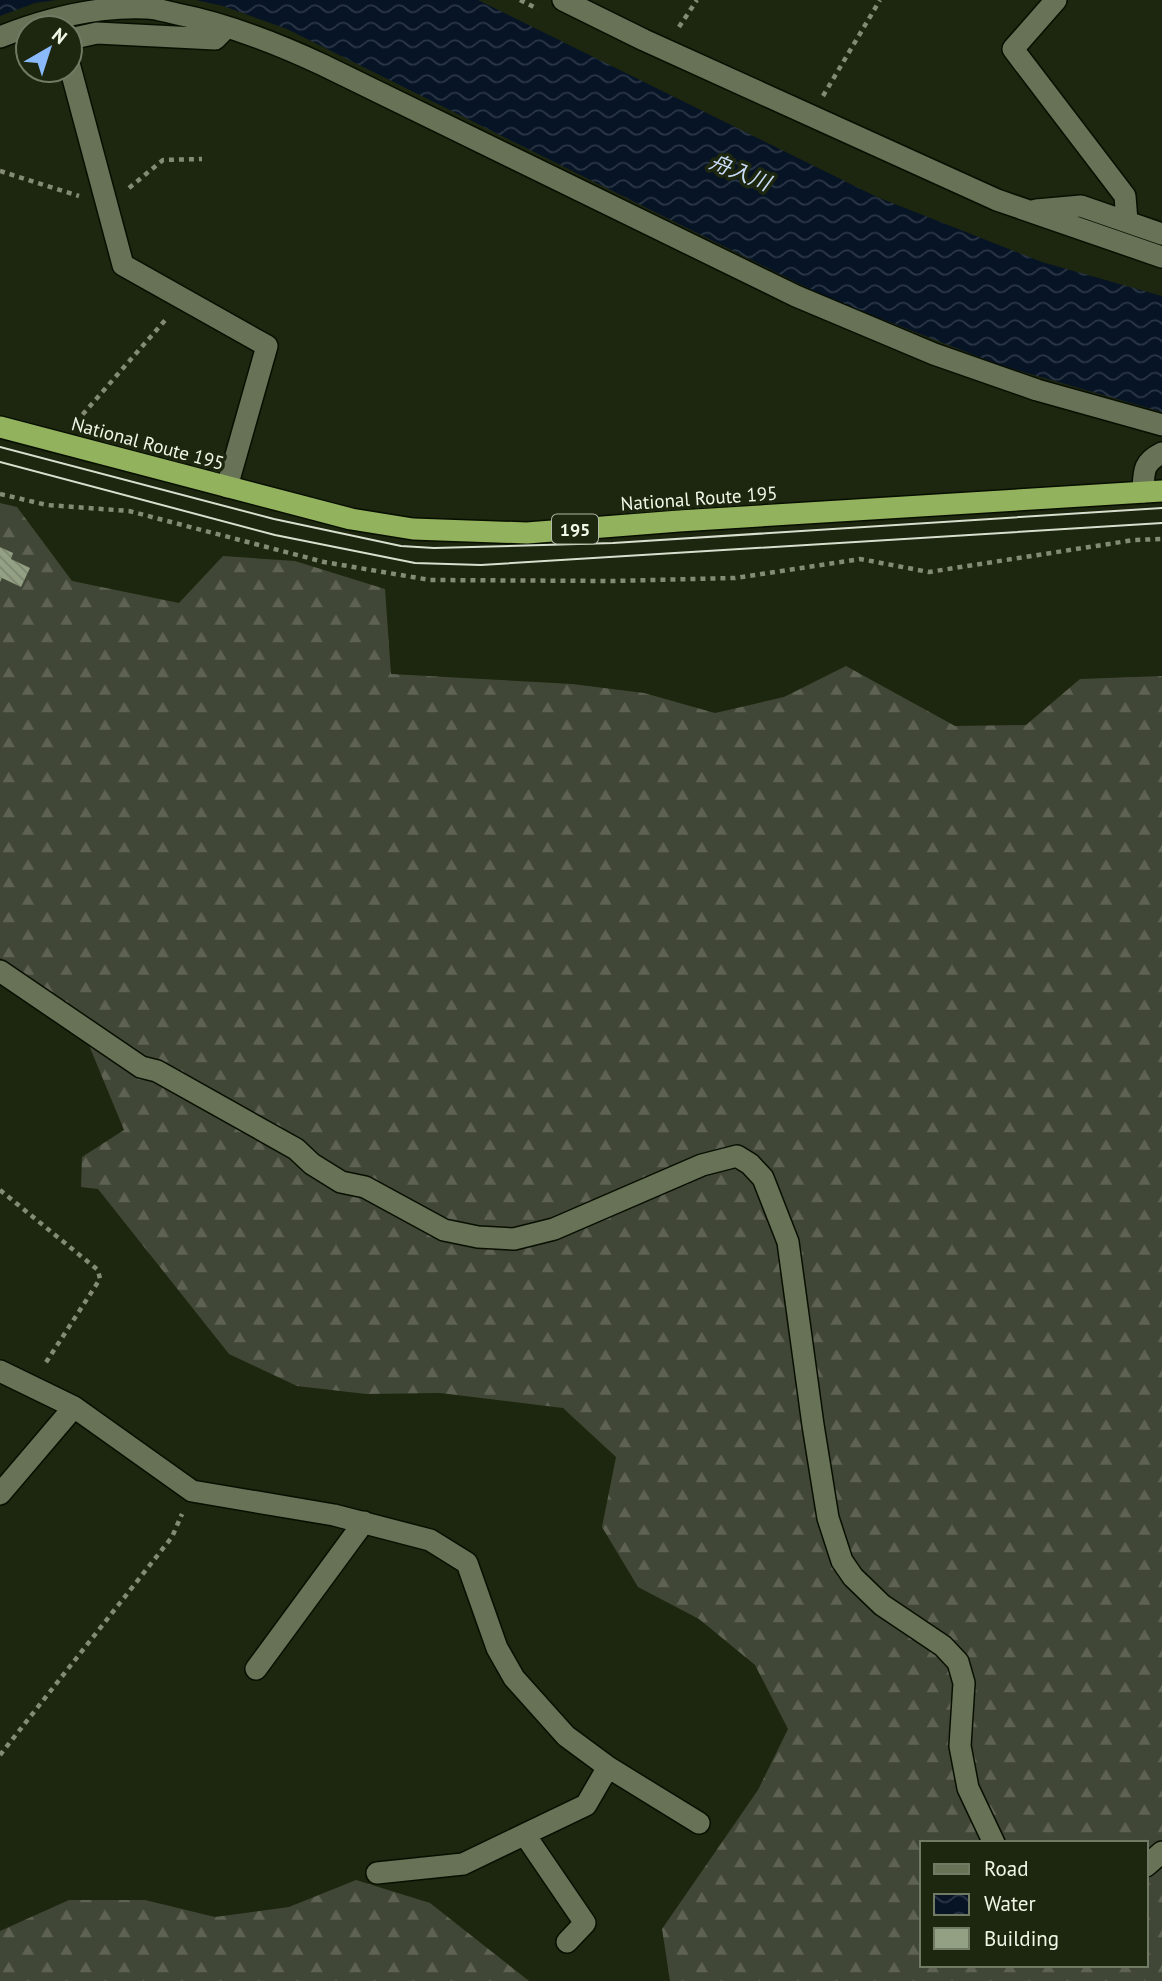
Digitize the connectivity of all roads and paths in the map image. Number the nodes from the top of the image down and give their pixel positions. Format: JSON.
{"nodes":[{"id":1,"x":563,"y":0,"type":"edge"},
{"id":2,"x":696,"y":0,"type":"edge"},
{"id":3,"x":880,"y":0,"type":"edge"},
{"id":4,"x":1056,"y":0,"type":"edge"},
{"id":5,"x":227,"y":27,"type":"junction"},
{"id":6,"x":84,"y":36,"type":"edge"},
{"id":7,"x":0,"y":37,"type":"edge"},
{"id":8,"x":665,"y":49,"type":"junction"},
{"id":9,"x":75,"y":84,"type":"edge"},
{"id":10,"x":812,"y":115,"type":"junction"},
{"id":11,"x":1028,"y":211,"type":"junction"},
{"id":12,"x":1127,"y":220,"type":"junction"},
{"id":13,"x":1162,"y":234,"type":"edge"},
{"id":14,"x":1162,"y":257,"type":"edge"},
{"id":15,"x":184,"y":299,"type":"junction"},
{"id":16,"x":1162,"y":425,"type":"edge"},
{"id":17,"x":0,"y":427,"type":"edge"},
{"id":18,"x":58,"y":443,"type":"junction"},
{"id":19,"x":1162,"y":453,"type":"edge"},
{"id":20,"x":227,"y":487,"type":"junction"},
{"id":21,"x":1153,"y":491,"type":"edge"},
{"id":22,"x":0,"y":971,"type":"edge"},
{"id":23,"x":0,"y":1190,"type":"edge"},
{"id":24,"x":0,"y":1371,"type":"edge"},
{"id":25,"x":31,"y":1386,"type":"junction"},
{"id":26,"x":74,"y":1407,"type":"junction"},
{"id":27,"x":192,"y":1491,"type":"junction"},
{"id":28,"x":0,"y":1494,"type":"edge"},
{"id":29,"x":364,"y":1522,"type":"junction"},
{"id":30,"x":257,"y":1669,"type":"dead end"},
{"id":31,"x":0,"y":1755,"type":"edge"},
{"id":32,"x":607,"y":1767,"type":"junction"},
{"id":33,"x":699,"y":1823,"type":"dead end"},
{"id":34,"x":525,"y":1835,"type":"junction"},
{"id":35,"x":993,"y":1841,"type":"edge"},
{"id":36,"x":1162,"y":1852,"type":"edge"},
{"id":37,"x":1148,"y":1864,"type":"edge"},
{"id":38,"x":377,"y":1873,"type":"dead end"},
{"id":39,"x":567,"y":1942,"type":"dead end"}],
"edges":[{"from":1,"to":8,"type":"street"},
{"from":2,"to":8,"type":"path"},
{"from":3,"to":10,"type":"path"},
{"from":4,"to":12,"type":"street"},
{"from":5,"to":6,"type":"street"},
{"from":5,"to":7,"type":"street"},
{"from":5,"to":16,"type":"street"},
{"from":8,"to":10,"type":"street"},
{"from":9,"to":15,"type":"street"},
{"from":10,"to":11,"type":"street"},
{"from":11,"to":12,"type":"street"},
{"from":11,"to":14,"type":"street"},
{"from":12,"to":13,"type":"street"},
{"from":15,"to":18,"type":"path"},
{"from":15,"to":20,"type":"street"},
{"from":17,"to":18,"type":"highway","name":"National Route 195","number":"195"},
{"from":18,"to":20,"type":"highway","name":"National Route 195","number":"195"},
{"from":19,"to":21,"type":"street"},
{"from":20,"to":21,"type":"highway","name":"National Route 195","number":"195"},
{"from":22,"to":35,"type":"street"},
{"from":23,"to":25,"type":"path"},
{"from":24,"to":25,"type":"street"},
{"from":25,"to":26,"type":"street"},
{"from":26,"to":27,"type":"street"},
{"from":26,"to":28,"type":"street"},
{"from":27,"to":29,"type":"street"},
{"from":27,"to":31,"type":"path"},
{"from":29,"to":30,"type":"street"},
{"from":29,"to":32,"type":"street"},
{"from":32,"to":33,"type":"street"},
{"from":32,"to":34,"type":"street"},
{"from":34,"to":38,"type":"street"},
{"from":34,"to":39,"type":"street"},
{"from":36,"to":37,"type":"street"}]}
